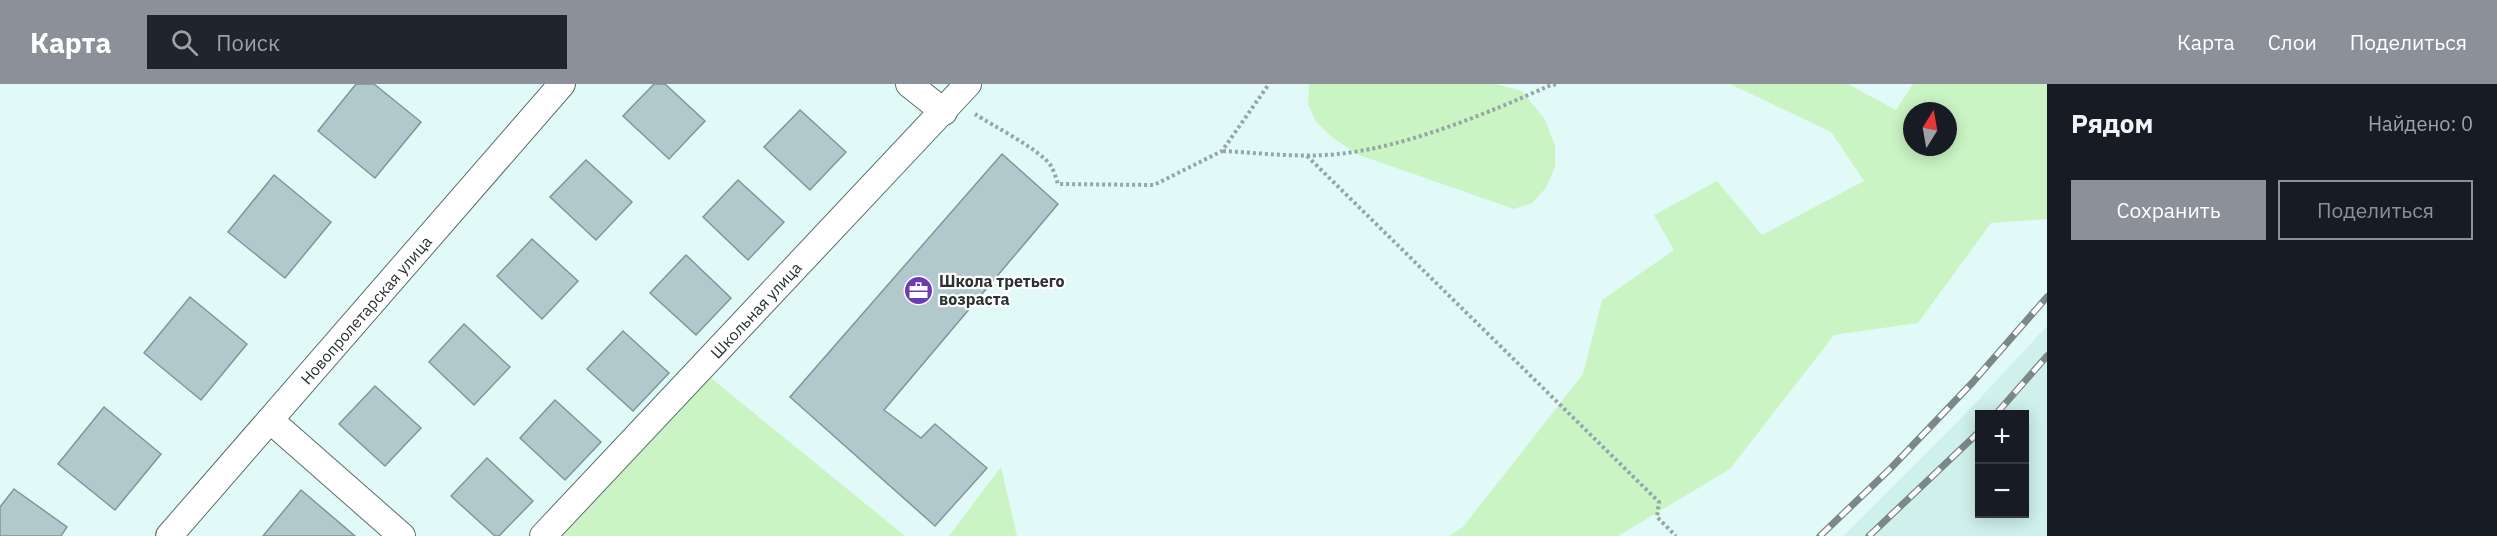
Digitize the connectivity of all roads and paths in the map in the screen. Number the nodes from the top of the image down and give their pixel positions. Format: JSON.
{"nodes":[{"id":1,"x":562,"y":84,"type":"edge"},
{"id":2,"x":909,"y":84,"type":"edge"},
{"id":3,"x":1269,"y":84,"type":"edge"},
{"id":4,"x":1558,"y":84,"type":"edge"},
{"id":5,"x":956,"y":98,"type":"edge"},
{"id":6,"x":1222,"y":150,"type":"junction"},
{"id":7,"x":1306,"y":156,"type":"junction"},
{"id":8,"x":270,"y":420,"type":"junction"},
{"id":9,"x":169,"y":536,"type":"edge"},
{"id":10,"x":402,"y":536,"type":"edge"},
{"id":11,"x":543,"y":536,"type":"edge"},
{"id":12,"x":1676,"y":536,"type":"edge"}],
"edges":[{"from":1,"to":8,"type":"street","name":"Новопролетарская улица"},
{"from":2,"to":5,"type":"street"},
{"from":3,"to":6,"type":"path"},
{"from":4,"to":7,"type":"path"},
{"from":5,"to":6,"type":"path"},
{"from":5,"to":11,"type":"street","name":"Школьная улица"},
{"from":6,"to":7,"type":"path"},
{"from":7,"to":12,"type":"path"},
{"from":8,"to":9,"type":"street","name":"Новопролетарская улица"},
{"from":8,"to":10,"type":"street"}]}
